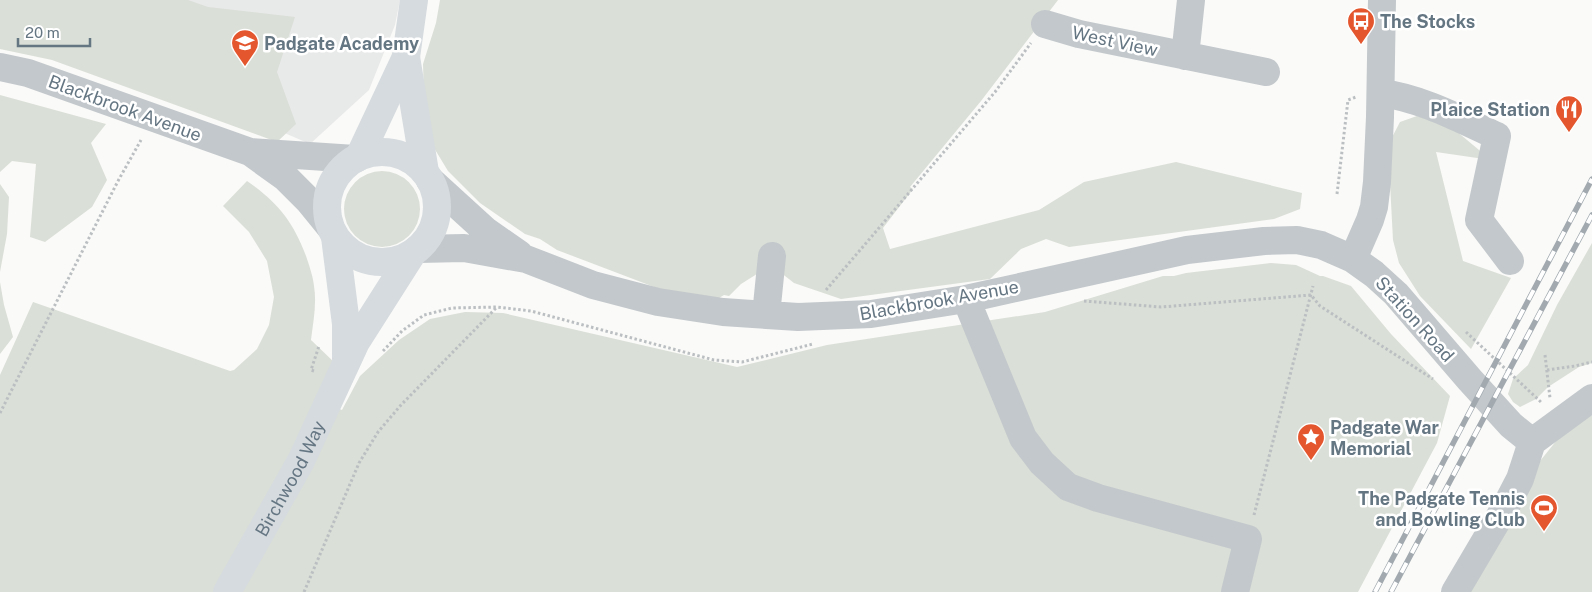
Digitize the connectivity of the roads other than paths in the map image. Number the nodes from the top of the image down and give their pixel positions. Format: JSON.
{"nodes":[{"id":1,"x":414,"y":0,"type":"edge"},
{"id":2,"x":1191,"y":0,"type":"edge"},
{"id":3,"x":1382,"y":0,"type":"edge"},
{"id":4,"x":1045,"y":24,"type":"road end"},
{"id":5,"x":406,"y":56,"type":"junction"},
{"id":6,"x":1185,"y":56,"type":"junction"},
{"id":7,"x":0,"y":67,"type":"edge"},
{"id":8,"x":1266,"y":72,"type":"dead end"},
{"id":9,"x":1381,"y":93,"type":"junction"},
{"id":10,"x":250,"y":152,"type":"junction"},
{"id":11,"x":357,"y":158,"type":"junction"},
{"id":12,"x":427,"y":176,"type":"junction"},
{"id":13,"x":333,"y":232,"type":"junction"},
{"id":14,"x":415,"y":251,"type":"junction"},
{"id":15,"x":772,"y":256,"type":"dead end"},
{"id":16,"x":526,"y":259,"type":"junction"},
{"id":17,"x":1353,"y":259,"type":"junction"},
{"id":18,"x":1510,"y":261,"type":"dead end"},
{"id":19,"x":966,"y":299,"type":"junction"},
{"id":20,"x":766,"y":315,"type":"junction"},
{"id":21,"x":346,"y":362,"type":"junction"},
{"id":22,"x":1592,"y":398,"type":"edge"},
{"id":23,"x":1532,"y":442,"type":"junction"},
{"id":24,"x":227,"y":592,"type":"edge"},
{"id":25,"x":1234,"y":592,"type":"edge"},
{"id":26,"x":1455,"y":592,"type":"edge"}],
"edges":[{"from":1,"to":5,"type":"main road"},
{"from":2,"to":6,"type":"street"},
{"from":3,"to":9,"type":"street"},
{"from":4,"to":6,"type":"street","name":"West View"},
{"from":5,"to":11,"type":"main road"},
{"from":5,"to":12,"type":"main road"},
{"from":6,"to":8,"type":"street","name":"West View"},
{"from":7,"to":10,"type":"street","name":"Blackbrook Avenue"},
{"from":9,"to":17,"type":"street"},
{"from":9,"to":18,"type":"street"},
{"from":10,"to":11,"type":"street","name":"Blackbrook Avenue"},
{"from":10,"to":13,"type":"street","name":"Blackbrook Avenue"},
{"from":11,"to":12,"type":"main road"},
{"from":11,"to":13,"type":"main road"},
{"from":12,"to":14,"type":"main road"},
{"from":12,"to":16,"type":"street","name":"Blackbrook Avenue"},
{"from":13,"to":14,"type":"main road"},
{"from":13,"to":21,"type":"main road","name":"Birchwood Way"},
{"from":14,"to":16,"type":"street","name":"Blackbrook Avenue"},
{"from":14,"to":21,"type":"main road","name":"Birchwood Way"},
{"from":15,"to":20,"type":"street"},
{"from":16,"to":20,"type":"street","name":"Blackbrook Avenue"},
{"from":17,"to":19,"type":"street","name":"Blackbrook Avenue"},
{"from":17,"to":23,"type":"street","name":"Station Road"},
{"from":19,"to":20,"type":"street","name":"Blackbrook Avenue"},
{"from":19,"to":25,"type":"street"},
{"from":21,"to":24,"type":"main road","name":"Birchwood Way"},
{"from":22,"to":23,"type":"street"},
{"from":23,"to":26,"type":"street"}]}
